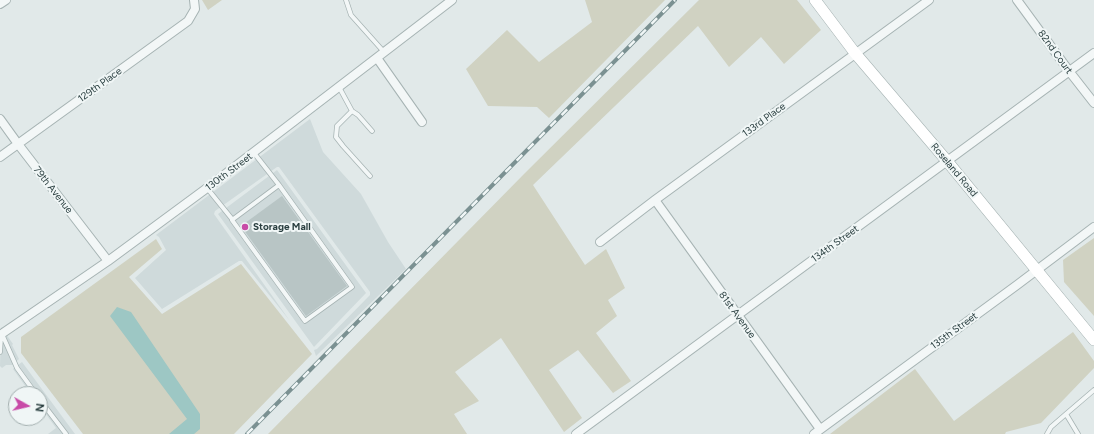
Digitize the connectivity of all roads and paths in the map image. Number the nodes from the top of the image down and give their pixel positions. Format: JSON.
{"nodes":[{"id":1,"x":6,"y":0,"type":"edge"},
{"id":2,"x":346,"y":0,"type":"edge"},
{"id":3,"x":452,"y":0,"type":"edge"},
{"id":4,"x":815,"y":0,"type":"edge"},
{"id":5,"x":929,"y":0,"type":"edge"},
{"id":6,"x":1018,"y":0,"type":"edge"},
{"id":7,"x":0,"y":4,"type":"edge"},
{"id":8,"x":194,"y":4,"type":"edge"},
{"id":9,"x":384,"y":52,"type":"junction"},
{"id":10,"x":855,"y":53,"type":"junction"},
{"id":11,"x":1094,"y":53,"type":"edge"},
{"id":12,"x":377,"y":58,"type":"junction"},
{"id":13,"x":1069,"y":71,"type":"junction"},
{"id":14,"x":339,"y":87,"type":"junction"},
{"id":15,"x":1094,"y":103,"type":"edge"},
{"id":16,"x":352,"y":111,"type":"junction"},
{"id":17,"x":0,"y":119,"type":"edge"},
{"id":18,"x":422,"y":122,"type":"dead end"},
{"id":19,"x":372,"y":131,"type":"dead end"},
{"id":20,"x":18,"y":144,"type":"junction"},
{"id":21,"x":254,"y":153,"type":"junction"},
{"id":22,"x":0,"y":157,"type":"edge"},
{"id":23,"x":947,"y":161,"type":"junction"},
{"id":24,"x":370,"y":176,"type":"dead end"},
{"id":25,"x":278,"y":185,"type":"junction"},
{"id":26,"x":208,"y":188,"type":"junction"},
{"id":27,"x":655,"y":200,"type":"junction"},
{"id":28,"x":232,"y":219,"type":"junction"},
{"id":29,"x":1094,"y":227,"type":"edge"},
{"id":30,"x":600,"y":242,"type":"dead end"},
{"id":31,"x":108,"y":261,"type":"junction"},
{"id":32,"x":1037,"y":270,"type":"junction"},
{"id":33,"x":738,"y":316,"type":"junction"},
{"id":34,"x":1,"y":335,"type":"edge"},
{"id":35,"x":1094,"y":340,"type":"edge"},
{"id":36,"x":0,"y":352,"type":"edge"},
{"id":37,"x":30,"y":386,"type":"edge"},
{"id":38,"x":1094,"y":390,"type":"edge"},
{"id":39,"x":48,"y":410,"type":"edge"},
{"id":40,"x":1066,"y":414,"type":"junction"},
{"id":41,"x":817,"y":432,"type":"edge"},
{"id":42,"x":66,"y":434,"type":"edge"},
{"id":43,"x":576,"y":434,"type":"edge"},
{"id":44,"x":1047,"y":434,"type":"edge"},
{"id":45,"x":1078,"y":434,"type":"edge"}],
"edges":[{"from":1,"to":7,"type":"street"},
{"from":2,"to":9,"type":"lane"},
{"from":3,"to":9,"type":"street","name":"130th Street"},
{"from":4,"to":10,"type":"main road","name":"Roseland Road"},
{"from":5,"to":10,"type":"street","name":"133rd Place"},
{"from":6,"to":13,"type":"street","name":"82nd Court"},
{"from":8,"to":20,"type":"street","name":"129th Place"},
{"from":9,"to":12,"type":"street","name":"130th Street"},
{"from":10,"to":23,"type":"main road","name":"Roseland Road"},
{"from":10,"to":27,"type":"street","name":"133rd Place"},
{"from":11,"to":13,"type":"street","name":"134th Street"},
{"from":12,"to":14,"type":"street","name":"130th Street"},
{"from":12,"to":18,"type":"street"},
{"from":13,"to":15,"type":"street","name":"82nd Court"},
{"from":13,"to":23,"type":"street","name":"134th Street"},
{"from":14,"to":16,"type":"lane"},
{"from":14,"to":21,"type":"street","name":"130th Street"},
{"from":16,"to":19,"type":"lane"},
{"from":16,"to":24,"type":"lane"},
{"from":17,"to":20,"type":"street","name":"79th Avenue"},
{"from":20,"to":22,"type":"street","name":"129th Place"},
{"from":20,"to":31,"type":"street","name":"79th Avenue"},
{"from":21,"to":25,"type":"lane"},
{"from":21,"to":26,"type":"street","name":"130th Street"},
{"from":23,"to":32,"type":"main road","name":"Roseland Road"},
{"from":23,"to":33,"type":"street","name":"134th Street"},
{"from":25,"to":28,"type":"lane"},
{"from":25,"to":28,"type":"lane"},
{"from":26,"to":28,"type":"lane"},
{"from":26,"to":31,"type":"street","name":"130th Street"},
{"from":27,"to":30,"type":"street","name":"133rd Place"},
{"from":27,"to":33,"type":"street","name":"81st Avenue"},
{"from":29,"to":32,"type":"street","name":"135th Street"},
{"from":31,"to":34,"type":"street","name":"130th Street"},
{"from":32,"to":35,"type":"main road","name":"Roseland Road"},
{"from":32,"to":41,"type":"street","name":"135th Street"},
{"from":33,"to":41,"type":"street","name":"81st Avenue"},
{"from":33,"to":43,"type":"street","name":"134th Street"},
{"from":34,"to":36,"type":"lane"},
{"from":34,"to":37,"type":"lane"},
{"from":38,"to":40,"type":"lane"},
{"from":39,"to":42,"type":"lane"},
{"from":40,"to":44,"type":"lane"},
{"from":40,"to":45,"type":"lane"}]}
